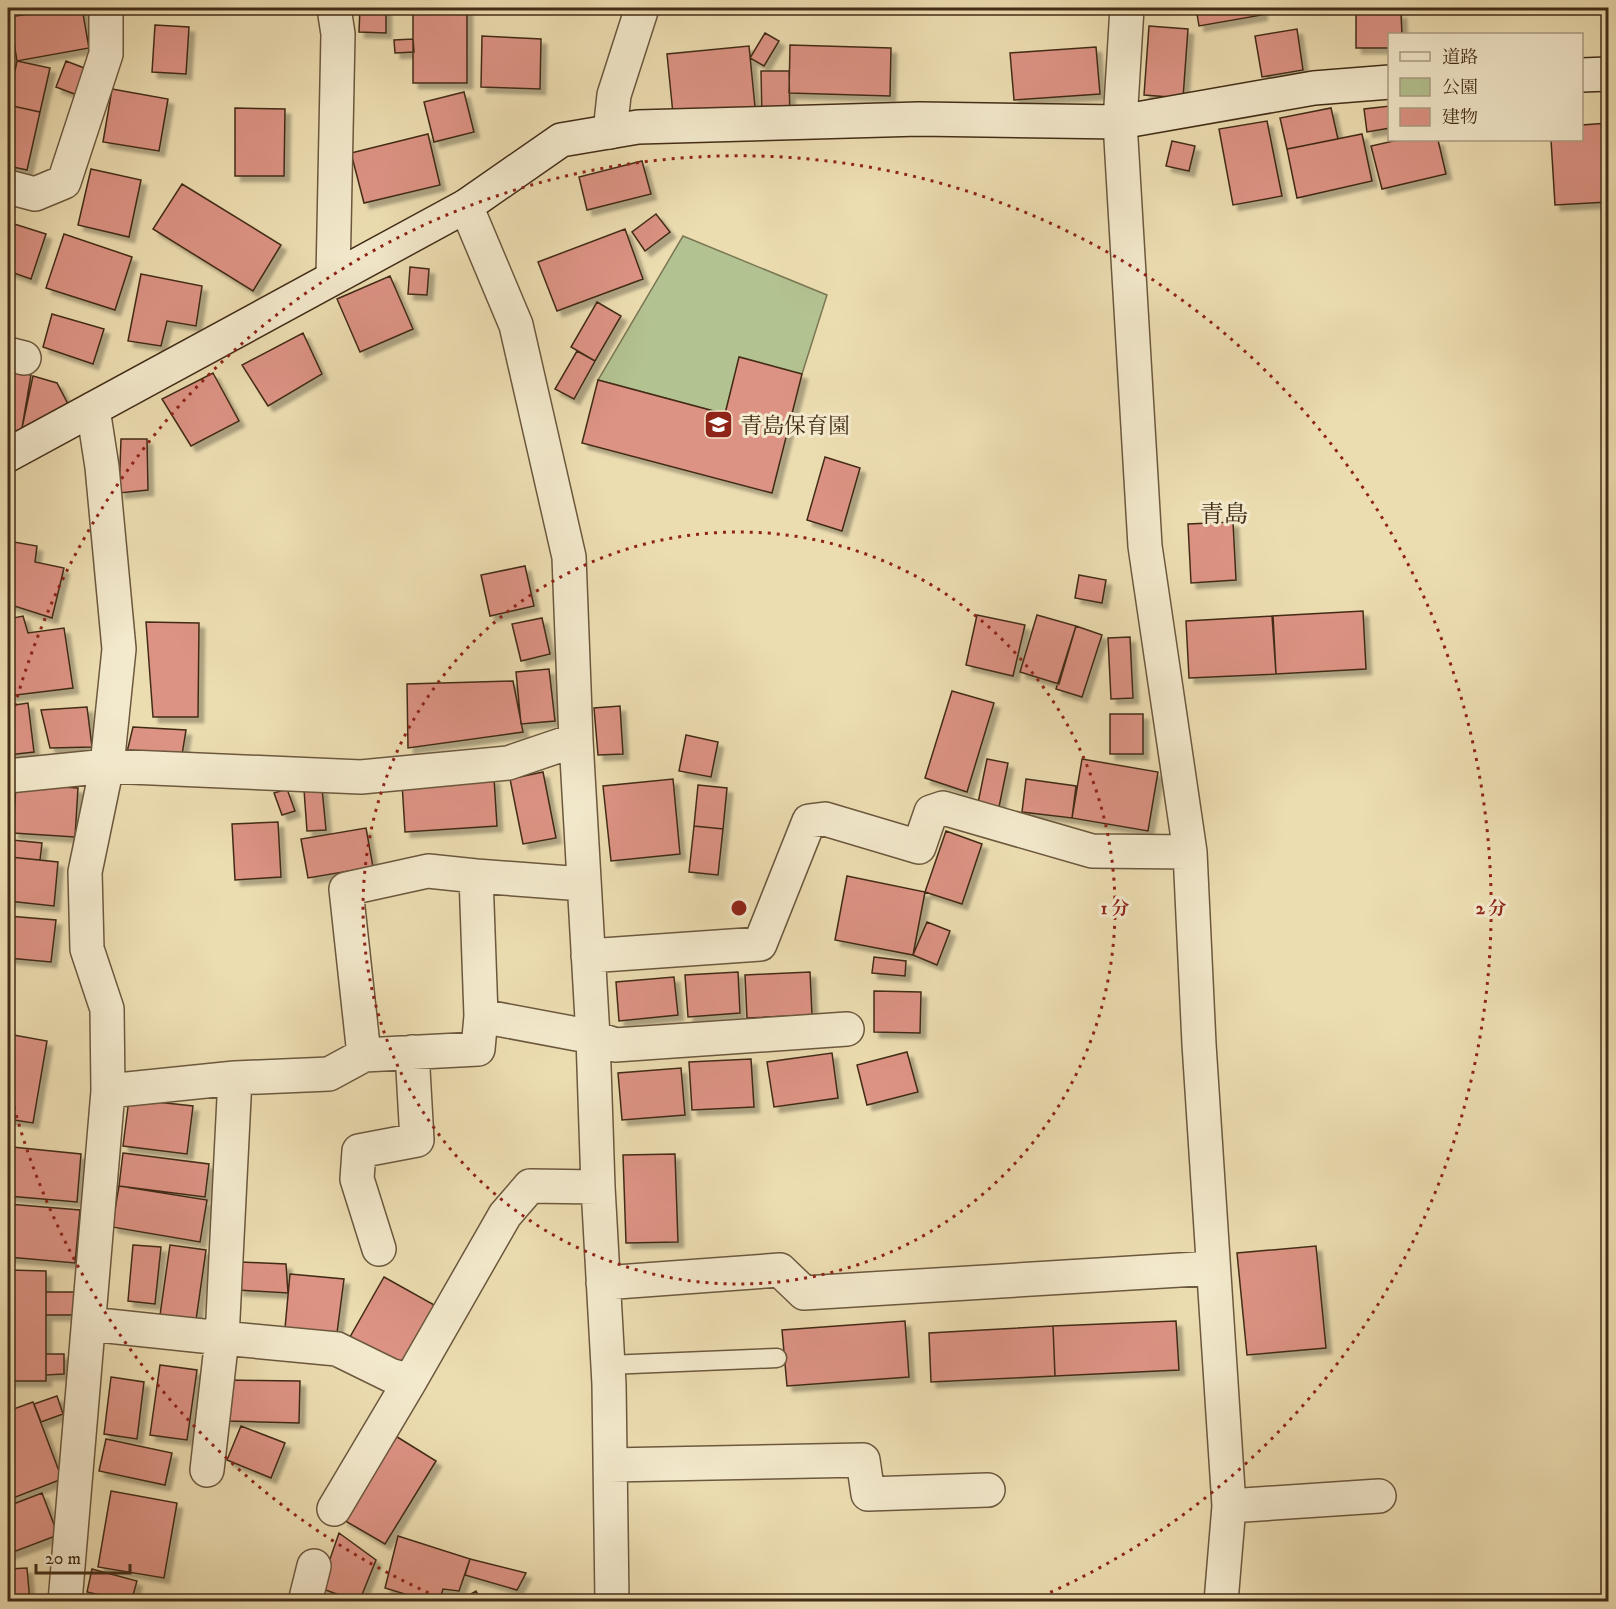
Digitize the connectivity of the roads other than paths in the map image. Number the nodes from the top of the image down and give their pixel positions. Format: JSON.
{"nodes":[{"id":1,"x":106,"y":8,"type":"edge"},
{"id":2,"x":334,"y":8,"type":"edge"},
{"id":3,"x":642,"y":8,"type":"edge"},
{"id":4,"x":1127,"y":8,"type":"edge"},
{"id":5,"x":1608,"y":74,"type":"edge"},
{"id":6,"x":1583,"y":75,"type":"edge"},
{"id":7,"x":1388,"y":82,"type":"edge"},
{"id":8,"x":1120,"y":122,"type":"junction"},
{"id":9,"x":610,"y":132,"type":"junction"},
{"id":10,"x":8,"y":187,"type":"edge"},
{"id":11,"x":466,"y":206,"type":"junction"},
{"id":12,"x":333,"y":277,"type":"junction"},
{"id":13,"x":93,"y":409,"type":"junction"},
{"id":14,"x":8,"y":455,"type":"edge"},
{"id":15,"x":576,"y":740,"type":"junction"},
{"id":16,"x":107,"y":766,"type":"junction"},
{"id":17,"x":8,"y":776,"type":"edge"},
{"id":18,"x":1190,"y":852,"type":"junction"},
{"id":19,"x":476,"y":876,"type":"junction"},
{"id":20,"x":582,"y":884,"type":"junction"},
{"id":21,"x":588,"y":956,"type":"junction"},
{"id":22,"x":481,"y":1016,"type":"junction"},
{"id":23,"x":847,"y":1029,"type":"dead end"},
{"id":24,"x":593,"y":1037,"type":"junction"},
{"id":25,"x":412,"y":1052,"type":"junction"},
{"id":26,"x":364,"y":1055,"type":"junction"},
{"id":27,"x":235,"y":1078,"type":"junction"},
{"id":28,"x":108,"y":1092,"type":"junction"},
{"id":29,"x":598,"y":1187,"type":"junction"},
{"id":30,"x":379,"y":1249,"type":"dead end"},
{"id":31,"x":1213,"y":1268,"type":"junction"},
{"id":32,"x":603,"y":1283,"type":"junction"},
{"id":33,"x":89,"y":1324,"type":"junction"},
{"id":34,"x":222,"y":1338,"type":"junction"},
{"id":35,"x":777,"y":1358,"type":"dead end"},
{"id":36,"x":608,"y":1365,"type":"junction"},
{"id":37,"x":410,"y":1381,"type":"junction"},
{"id":38,"x":610,"y":1465,"type":"junction"},
{"id":39,"x":207,"y":1470,"type":"dead end"},
{"id":40,"x":988,"y":1490,"type":"dead end"},
{"id":41,"x":1379,"y":1496,"type":"dead end"},
{"id":42,"x":1229,"y":1506,"type":"junction"},
{"id":43,"x":333,"y":1509,"type":"dead end"},
{"id":44,"x":314,"y":1566,"type":"dead end"},
{"id":45,"x":65,"y":1602,"type":"edge"},
{"id":46,"x":305,"y":1602,"type":"edge"},
{"id":47,"x":612,"y":1602,"type":"edge"},
{"id":48,"x":1221,"y":1602,"type":"edge"}],
"edges":[{"from":1,"to":10,"type":"street"},
{"from":2,"to":12,"type":"street"},
{"from":3,"to":9,"type":"street"},
{"from":4,"to":8,"type":"street"},
{"from":5,"to":6,"type":"street"},
{"from":7,"to":8,"type":"street"},
{"from":8,"to":9,"type":"street"},
{"from":8,"to":18,"type":"street"},
{"from":9,"to":11,"type":"street"},
{"from":11,"to":12,"type":"street"},
{"from":11,"to":15,"type":"street"},
{"from":12,"to":13,"type":"street"},
{"from":13,"to":14,"type":"street"},
{"from":13,"to":16,"type":"street"},
{"from":15,"to":16,"type":"street"},
{"from":15,"to":20,"type":"street"},
{"from":16,"to":17,"type":"street"},
{"from":16,"to":28,"type":"street"},
{"from":18,"to":21,"type":"street"},
{"from":18,"to":31,"type":"street"},
{"from":19,"to":20,"type":"street"},
{"from":19,"to":22,"type":"street"},
{"from":19,"to":26,"type":"street"},
{"from":20,"to":21,"type":"street"},
{"from":21,"to":24,"type":"street"},
{"from":22,"to":24,"type":"street"},
{"from":22,"to":25,"type":"street"},
{"from":23,"to":24,"type":"street"},
{"from":24,"to":29,"type":"street"},
{"from":25,"to":26,"type":"street"},
{"from":25,"to":30,"type":"street"},
{"from":26,"to":27,"type":"street"},
{"from":27,"to":28,"type":"street"},
{"from":27,"to":34,"type":"street"},
{"from":28,"to":33,"type":"street"},
{"from":29,"to":32,"type":"street"},
{"from":29,"to":37,"type":"street"},
{"from":31,"to":32,"type":"street"},
{"from":31,"to":42,"type":"street"},
{"from":32,"to":36,"type":"street"},
{"from":33,"to":34,"type":"street"},
{"from":33,"to":45,"type":"street"},
{"from":34,"to":37,"type":"street"},
{"from":34,"to":39,"type":"street"},
{"from":35,"to":36,"type":"lane"},
{"from":36,"to":38,"type":"street"},
{"from":37,"to":43,"type":"street"},
{"from":38,"to":40,"type":"street"},
{"from":38,"to":47,"type":"street"},
{"from":41,"to":42,"type":"street"},
{"from":42,"to":48,"type":"street"},
{"from":44,"to":46,"type":"street"}]}
